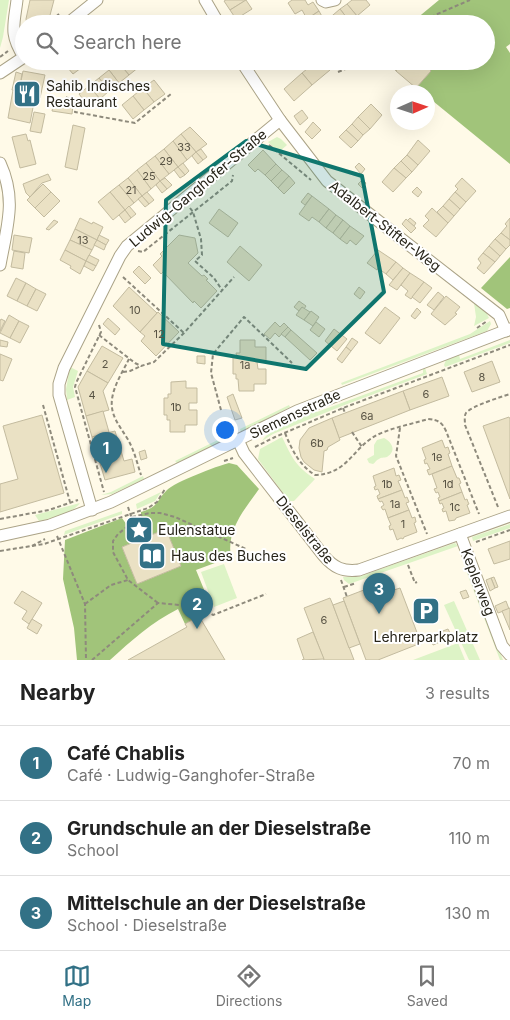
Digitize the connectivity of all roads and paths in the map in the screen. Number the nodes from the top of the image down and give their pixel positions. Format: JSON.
{"nodes":[{"id":1,"x":17,"y":0,"type":"edge"},
{"id":2,"x":97,"y":0,"type":"edge"},
{"id":3,"x":205,"y":0,"type":"edge"},
{"id":4,"x":322,"y":0,"type":"edge"},
{"id":5,"x":335,"y":0,"type":"edge"},
{"id":6,"x":470,"y":0,"type":"edge"},
{"id":7,"x":16,"y":15,"type":"edge"},
{"id":8,"x":78,"y":15,"type":"edge"},
{"id":9,"x":214,"y":15,"type":"edge"},
{"id":10,"x":435,"y":15,"type":"edge"},
{"id":11,"x":15,"y":25,"type":"edge"},
{"id":12,"x":15,"y":41,"type":"edge"},
{"id":13,"x":15,"y":63,"type":"edge"},
{"id":14,"x":247,"y":70,"type":"edge"},
{"id":15,"x":343,"y":70,"type":"edge"},
{"id":16,"x":338,"y":72,"type":"dead end"},
{"id":17,"x":0,"y":73,"type":"edge"},
{"id":18,"x":171,"y":94,"type":"dead end"},
{"id":19,"x":66,"y":96,"type":"dead end"},
{"id":20,"x":280,"y":120,"type":"junction"},
{"id":21,"x":260,"y":136,"type":"junction"},
{"id":22,"x":0,"y":163,"type":"edge"},
{"id":23,"x":234,"y":174,"type":"dead end"},
{"id":24,"x":317,"y":185,"type":"dead end"},
{"id":25,"x":183,"y":199,"type":"junction"},
{"id":26,"x":193,"y":212,"type":"junction"},
{"id":27,"x":133,"y":249,"type":"dead end"},
{"id":28,"x":0,"y":264,"type":"edge"},
{"id":29,"x":119,"y":274,"type":"dead end"},
{"id":30,"x":234,"y":277,"type":"dead end"},
{"id":31,"x":222,"y":290,"type":"junction"},
{"id":32,"x":97,"y":319,"type":"dead end"},
{"id":33,"x":508,"y":330,"type":"edge"},
{"id":34,"x":184,"y":333,"type":"junction"},
{"id":35,"x":99,"y":335,"type":"junction"},
{"id":36,"x":510,"y":345,"type":"edge"},
{"id":37,"x":130,"y":359,"type":"junction"},
{"id":38,"x":292,"y":363,"type":"dead end"},
{"id":39,"x":141,"y":366,"type":"junction"},
{"id":40,"x":122,"y":372,"type":"junction"},
{"id":41,"x":510,"y":394,"type":"edge"},
{"id":42,"x":43,"y":405,"type":"dead end"},
{"id":43,"x":343,"y":408,"type":"junction"},
{"id":44,"x":221,"y":410,"type":"dead end"},
{"id":45,"x":345,"y":413,"type":"dead end"},
{"id":46,"x":400,"y":428,"type":"junction"},
{"id":47,"x":352,"y":432,"type":"dead end"},
{"id":48,"x":284,"y":433,"type":"junction"},
{"id":49,"x":238,"y":440,"type":"junction"},
{"id":50,"x":362,"y":448,"type":"junction"},
{"id":51,"x":244,"y":453,"type":"junction"},
{"id":52,"x":217,"y":462,"type":"dead end"},
{"id":53,"x":140,"y":475,"type":"dead end"},
{"id":54,"x":167,"y":487,"type":"dead end"},
{"id":55,"x":104,"y":492,"type":"dead end"},
{"id":56,"x":88,"y":497,"type":"junction"},
{"id":57,"x":70,"y":502,"type":"junction"},
{"id":58,"x":128,"y":506,"type":"dead end"},
{"id":59,"x":92,"y":510,"type":"junction"},
{"id":60,"x":131,"y":513,"type":"junction"},
{"id":61,"x":132,"y":517,"type":"junction"},
{"id":62,"x":507,"y":517,"type":"edge"},
{"id":63,"x":0,"y":519,"type":"edge"},
{"id":64,"x":133,"y":522,"type":"junction"},
{"id":65,"x":483,"y":525,"type":"junction"},
{"id":66,"x":50,"y":526,"type":"junction"},
{"id":67,"x":460,"y":534,"type":"junction"},
{"id":68,"x":0,"y":536,"type":"edge"},
{"id":69,"x":58,"y":540,"type":"junction"},
{"id":70,"x":140,"y":540,"type":"dead end"},
{"id":71,"x":431,"y":544,"type":"junction"},
{"id":72,"x":246,"y":549,"type":"dead end"},
{"id":73,"x":0,"y":551,"type":"edge"},
{"id":74,"x":408,"y":565,"type":"dead end"},
{"id":75,"x":337,"y":569,"type":"junction"},
{"id":76,"x":128,"y":580,"type":"junction"},
{"id":77,"x":417,"y":582,"type":"dead end"},
{"id":78,"x":266,"y":594,"type":"dead end"},
{"id":79,"x":347,"y":596,"type":"dead end"},
{"id":80,"x":158,"y":603,"type":"junction"},
{"id":81,"x":85,"y":604,"type":"junction"},
{"id":82,"x":510,"y":656,"type":"edge"},
{"id":83,"x":86,"y":660,"type":"edge"},
{"id":84,"x":92,"y":660,"type":"edge"}],
"edges":[{"from":1,"to":7,"type":"street"},
{"from":2,"to":8,"type":"street"},
{"from":3,"to":9,"type":"street"},
{"from":4,"to":5,"type":"street"},
{"from":6,"to":10,"type":"path"},
{"from":11,"to":12,"type":"street"},
{"from":13,"to":17,"type":"street"},
{"from":14,"to":20,"type":"street","name":"Adalbert-Stifter-Weg"},
{"from":15,"to":16,"type":"path"},
{"from":18,"to":19,"type":"path"},
{"from":20,"to":21,"type":"street","name":"Ludwig-Ganghofer-Straße"},
{"from":20,"to":33,"type":"street","name":"Adalbert-Stifter-Weg"},
{"from":21,"to":24,"type":"path"},
{"from":21,"to":25,"type":"street","name":"Ludwig-Ganghofer-Straße"},
{"from":22,"to":28,"type":"street"},
{"from":23,"to":26,"type":"path"},
{"from":25,"to":26,"type":"path"},
{"from":25,"to":56,"type":"street","name":"Ludwig-Ganghofer-Straße"},
{"from":26,"to":27,"type":"path"},
{"from":26,"to":31,"type":"path"},
{"from":29,"to":34,"type":"path"},
{"from":30,"to":31,"type":"path"},
{"from":31,"to":34,"type":"path"},
{"from":32,"to":35,"type":"path"},
{"from":33,"to":49,"type":"street","name":"Siemensstraße"},
{"from":34,"to":39,"type":"path"},
{"from":35,"to":37,"type":"path"},
{"from":35,"to":55,"type":"path"},
{"from":36,"to":43,"type":"path"},
{"from":37,"to":39,"type":"path"},
{"from":37,"to":40,"type":"path"},
{"from":38,"to":44,"type":"path"},
{"from":39,"to":40,"type":"path"},
{"from":40,"to":53,"type":"path"},
{"from":41,"to":62,"type":"path"},
{"from":42,"to":57,"type":"path"},
{"from":43,"to":45,"type":"path"},
{"from":43,"to":48,"type":"path"},
{"from":46,"to":50,"type":"path"},
{"from":46,"to":65,"type":"path"},
{"from":46,"to":71,"type":"path"},
{"from":47,"to":50,"type":"path"},
{"from":48,"to":50,"type":"path"},
{"from":48,"to":51,"type":"path"},
{"from":49,"to":51,"type":"street","name":"Dieselstraße"},
{"from":49,"to":59,"type":"street","name":"Siemensstraße"},
{"from":51,"to":52,"type":"path"},
{"from":51,"to":75,"type":"street","name":"Dieselstraße"},
{"from":54,"to":60,"type":"path"},
{"from":56,"to":57,"type":"path"},
{"from":56,"to":59,"type":"street","name":"Ludwig-Ganghofer-Straße"},
{"from":57,"to":63,"type":"path"},
{"from":58,"to":60,"type":"path"},
{"from":59,"to":66,"type":"street","name":"Siemensstraße"},
{"from":60,"to":61,"type":"path"},
{"from":60,"to":69,"type":"path"},
{"from":61,"to":64,"type":"path"},
{"from":61,"to":72,"type":"path"},
{"from":62,"to":65,"type":"street","name":"Dieselstraße"},
{"from":64,"to":70,"type":"path"},
{"from":64,"to":76,"type":"path"},
{"from":65,"to":67,"type":"street","name":"Dieselstraße"},
{"from":66,"to":68,"type":"street","name":"Siemensstraße"},
{"from":66,"to":69,"type":"path"},
{"from":67,"to":71,"type":"street","name":"Dieselstraße"},
{"from":67,"to":82,"type":"street","name":"Keplerweg"},
{"from":69,"to":73,"type":"path"},
{"from":69,"to":81,"type":"path"},
{"from":71,"to":75,"type":"street","name":"Dieselstraße"},
{"from":74,"to":77,"type":"path"},
{"from":75,"to":79,"type":"path"},
{"from":76,"to":80,"type":"path"},
{"from":76,"to":81,"type":"path"},
{"from":78,"to":80,"type":"path"},
{"from":80,"to":84,"type":"path"},
{"from":81,"to":83,"type":"path"}]}
